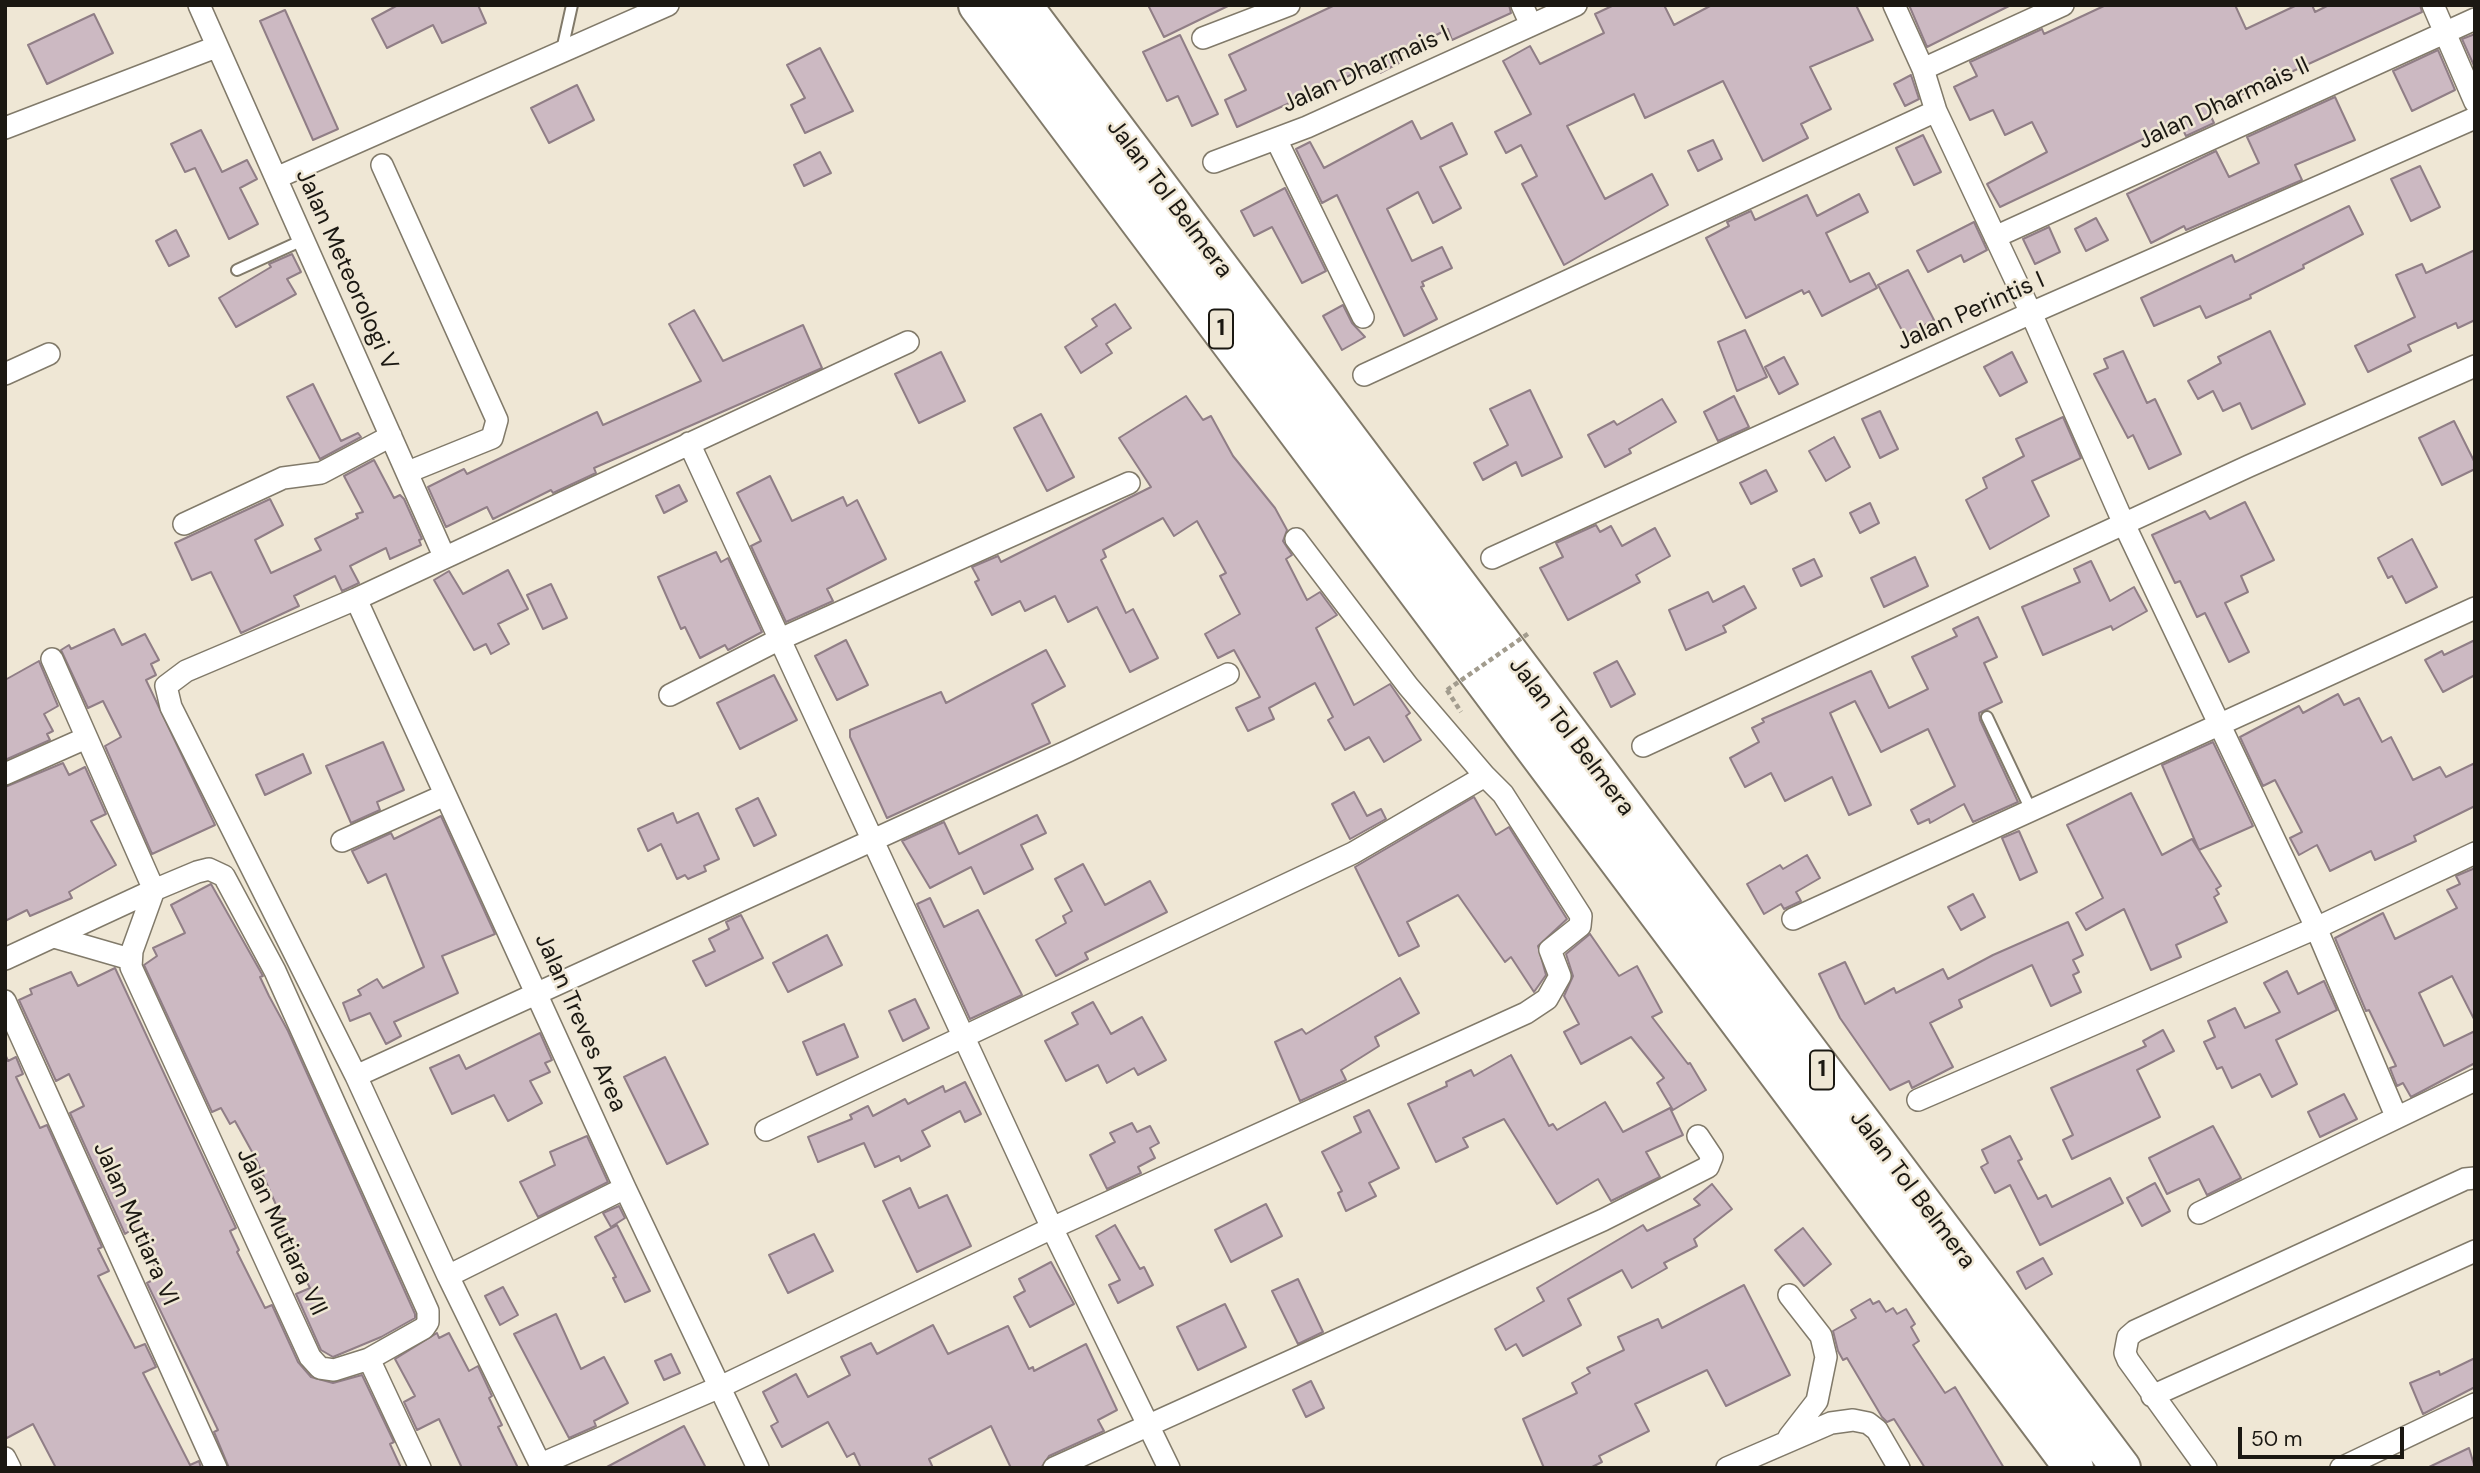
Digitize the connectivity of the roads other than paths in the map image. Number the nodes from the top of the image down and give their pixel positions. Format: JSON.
{"nodes":[{"id":1,"x":199,"y":5,"type":"edge"},
{"id":2,"x":572,"y":5,"type":"edge"},
{"id":3,"x":668,"y":5,"type":"edge"},
{"id":4,"x":978,"y":5,"type":"edge"},
{"id":5,"x":1022,"y":5,"type":"edge"},
{"id":6,"x":1289,"y":5,"type":"edge"},
{"id":7,"x":1522,"y":5,"type":"edge"},
{"id":8,"x":1576,"y":5,"type":"edge"},
{"id":9,"x":1894,"y":5,"type":"edge"},
{"id":10,"x":2063,"y":5,"type":"edge"},
{"id":11,"x":2433,"y":5,"type":"edge"},
{"id":12,"x":2475,"y":19,"type":"edge"},
{"id":13,"x":1531,"y":25,"type":"junction"},
{"id":14,"x":2445,"y":32,"type":"junction"},
{"id":15,"x":1203,"y":38,"type":"dead end"},
{"id":16,"x":216,"y":47,"type":"junction"},
{"id":17,"x":561,"y":52,"type":"junction"},
{"id":18,"x":1923,"y":69,"type":"junction"},
{"id":19,"x":2475,"y":102,"type":"edge"},
{"id":20,"x":1936,"y":111,"type":"junction"},
{"id":21,"x":2475,"y":118,"type":"edge"},
{"id":22,"x":5,"y":128,"type":"edge"},
{"id":23,"x":1276,"y":139,"type":"junction"},
{"id":24,"x":1214,"y":162,"type":"dead end"},
{"id":25,"x":382,"y":165,"type":"dead end"},
{"id":26,"x":276,"y":178,"type":"junction"},
{"id":27,"x":1995,"y":237,"type":"junction"},
{"id":28,"x":303,"y":240,"type":"junction"},
{"id":29,"x":237,"y":270,"type":"dead end"},
{"id":30,"x":2031,"y":313,"type":"junction"},
{"id":31,"x":1363,"y":317,"type":"dead end"},
{"id":32,"x":908,"y":342,"type":"dead end"},
{"id":33,"x":49,"y":354,"type":"dead end"},
{"id":34,"x":2475,"y":366,"type":"edge"},
{"id":35,"x":5,"y":374,"type":"edge"},
{"id":36,"x":1364,"y":375,"type":"dead end"},
{"id":37,"x":391,"y":436,"type":"junction"},
{"id":38,"x":689,"y":443,"type":"junction"},
{"id":39,"x":408,"y":472,"type":"junction"},
{"id":40,"x":1129,"y":484,"type":"dead end"},
{"id":41,"x":184,"y":524,"type":"dead end"},
{"id":42,"x":2124,"y":524,"type":"junction"},
{"id":43,"x":1296,"y":540,"type":"dead end"},
{"id":44,"x":444,"y":556,"type":"junction"},
{"id":45,"x":1492,"y":558,"type":"dead end"},
{"id":46,"x":356,"y":599,"type":"junction"},
{"id":47,"x":2475,"y":608,"type":"edge"},
{"id":48,"x":778,"y":640,"type":"junction"},
{"id":49,"x":52,"y":659,"type":"dead end"},
{"id":50,"x":1228,"y":674,"type":"dead end"},
{"id":51,"x":670,"y":695,"type":"dead end"},
{"id":52,"x":1987,"y":717,"type":"dead end"},
{"id":53,"x":2221,"y":724,"type":"junction"},
{"id":54,"x":86,"y":738,"type":"junction"},
{"id":55,"x":1643,"y":746,"type":"dead end"},
{"id":56,"x":5,"y":774,"type":"edge"},
{"id":57,"x":1485,"y":776,"type":"junction"},
{"id":58,"x":445,"y":794,"type":"junction"},
{"id":59,"x":2031,"y":810,"type":"junction"},
{"id":60,"x":872,"y":839,"type":"junction"},
{"id":61,"x":342,"y":841,"type":"dead end"},
{"id":62,"x":2475,"y":853,"type":"edge"},
{"id":63,"x":154,"y":890,"type":"junction"},
{"id":64,"x":1793,"y":919,"type":"dead end"},
{"id":65,"x":2316,"y":928,"type":"junction"},
{"id":66,"x":54,"y":937,"type":"junction"},
{"id":67,"x":130,"y":958,"type":"junction"},
{"id":68,"x":5,"y":959,"type":"edge"},
{"id":69,"x":538,"y":994,"type":"junction"},
{"id":70,"x":5,"y":1001,"type":"edge"},
{"id":71,"x":964,"y":1038,"type":"junction"},
{"id":72,"x":356,"y":1076,"type":"junction"},
{"id":73,"x":2475,"y":1080,"type":"edge"},
{"id":74,"x":1918,"y":1100,"type":"dead end"},
{"id":75,"x":2396,"y":1116,"type":"junction"},
{"id":76,"x":766,"y":1130,"type":"dead end"},
{"id":77,"x":1698,"y":1136,"type":"dead end"},
{"id":78,"x":2475,"y":1178,"type":"edge"},
{"id":79,"x":625,"y":1188,"type":"junction"},
{"id":80,"x":2199,"y":1213,"type":"dead end"},
{"id":81,"x":1052,"y":1228,"type":"junction"},
{"id":82,"x":2475,"y":1251,"type":"edge"},
{"id":83,"x":448,"y":1276,"type":"junction"},
{"id":84,"x":1789,"y":1295,"type":"dead end"},
{"id":85,"x":369,"y":1359,"type":"junction"},
{"id":86,"x":720,"y":1387,"type":"junction"},
{"id":87,"x":2152,"y":1396,"type":"junction"},
{"id":88,"x":2475,"y":1404,"type":"edge"},
{"id":89,"x":1149,"y":1423,"type":"junction"},
{"id":90,"x":1785,"y":1441,"type":"junction"},
{"id":91,"x":5,"y":1458,"type":"edge"},
{"id":92,"x":542,"y":1466,"type":"edge"},
{"id":93,"x":10,"y":1468,"type":"edge"},
{"id":94,"x":216,"y":1468,"type":"edge"},
{"id":95,"x":419,"y":1468,"type":"edge"},
{"id":96,"x":758,"y":1468,"type":"edge"},
{"id":97,"x":1054,"y":1468,"type":"edge"},
{"id":98,"x":1169,"y":1468,"type":"edge"},
{"id":99,"x":1727,"y":1468,"type":"edge"},
{"id":100,"x":1899,"y":1468,"type":"edge"},
{"id":101,"x":2074,"y":1468,"type":"edge"},
{"id":102,"x":2120,"y":1468,"type":"edge"},
{"id":103,"x":2206,"y":1468,"type":"edge"},
{"id":104,"x":2341,"y":1468,"type":"edge"}],
"edges":[{"from":1,"to":16,"type":"street","name":"Jalan Meteorologi V"},
{"from":2,"to":17,"type":"lane"},
{"from":3,"to":17,"type":"street"},
{"from":4,"to":101,"type":"highway","name":"Jalan Tol Belmera","number":"1"},
{"from":5,"to":102,"type":"highway","name":"Jalan Tol Belmera","number":"1"},
{"from":6,"to":15,"type":"street"},
{"from":7,"to":13,"type":"street"},
{"from":8,"to":13,"type":"street","name":"Jalan Dharmais I"},
{"from":9,"to":18,"type":"street"},
{"from":10,"to":18,"type":"street"},
{"from":11,"to":14,"type":"street"},
{"from":12,"to":14,"type":"street","name":"Jalan Dharmais II"},
{"from":13,"to":23,"type":"street","name":"Jalan Dharmais I"},
{"from":14,"to":19,"type":"street"},
{"from":14,"to":27,"type":"street","name":"Jalan Dharmais II"},
{"from":16,"to":22,"type":"street"},
{"from":16,"to":26,"type":"street","name":"Jalan Meteorologi V"},
{"from":17,"to":26,"type":"street"},
{"from":18,"to":20,"type":"street"},
{"from":20,"to":27,"type":"street"},
{"from":20,"to":36,"type":"street"},
{"from":21,"to":30,"type":"street","name":"Jalan Perintis I"},
{"from":23,"to":24,"type":"street","name":"Jalan Dharmais I"},
{"from":23,"to":31,"type":"street"},
{"from":25,"to":39,"type":"street"},
{"from":26,"to":28,"type":"street","name":"Jalan Meteorologi V"},
{"from":27,"to":30,"type":"street"},
{"from":28,"to":29,"type":"lane"},
{"from":28,"to":37,"type":"street","name":"Jalan Meteorologi V"},
{"from":30,"to":42,"type":"street"},
{"from":30,"to":45,"type":"street","name":"Jalan Perintis I"},
{"from":32,"to":38,"type":"street"},
{"from":33,"to":35,"type":"street"},
{"from":34,"to":42,"type":"street"},
{"from":37,"to":39,"type":"street","name":"Jalan Meteorologi V"},
{"from":37,"to":41,"type":"street"},
{"from":38,"to":44,"type":"street"},
{"from":38,"to":48,"type":"street"},
{"from":39,"to":44,"type":"street","name":"Jalan Meteorologi V"},
{"from":40,"to":48,"type":"street"},
{"from":42,"to":53,"type":"street"},
{"from":42,"to":55,"type":"street"},
{"from":43,"to":57,"type":"street"},
{"from":44,"to":46,"type":"street"},
{"from":46,"to":58,"type":"street","name":"Jalan Treves Area"},
{"from":46,"to":72,"type":"street"},
{"from":47,"to":53,"type":"street"},
{"from":48,"to":51,"type":"street"},
{"from":48,"to":60,"type":"street"},
{"from":49,"to":54,"type":"street"},
{"from":50,"to":60,"type":"street"},
{"from":52,"to":59,"type":"lane"},
{"from":53,"to":59,"type":"street"},
{"from":53,"to":65,"type":"street"},
{"from":54,"to":56,"type":"street"},
{"from":54,"to":63,"type":"street"},
{"from":57,"to":71,"type":"street"},
{"from":57,"to":81,"type":"street"},
{"from":58,"to":61,"type":"street"},
{"from":58,"to":69,"type":"street","name":"Jalan Treves Area"},
{"from":59,"to":64,"type":"street"},
{"from":60,"to":69,"type":"street"},
{"from":60,"to":71,"type":"street"},
{"from":62,"to":65,"type":"street"},
{"from":63,"to":66,"type":"street"},
{"from":63,"to":67,"type":"street"},
{"from":63,"to":85,"type":"street","name":"Jalan Mutiara VII"},
{"from":65,"to":74,"type":"street"},
{"from":65,"to":75,"type":"street"},
{"from":66,"to":67,"type":"street"},
{"from":66,"to":68,"type":"street"},
{"from":67,"to":85,"type":"street","name":"Jalan Mutiara VII"},
{"from":69,"to":72,"type":"street"},
{"from":69,"to":79,"type":"street","name":"Jalan Treves Area"},
{"from":70,"to":94,"type":"street","name":"Jalan Mutiara VI"},
{"from":71,"to":76,"type":"street"},
{"from":71,"to":81,"type":"street"},
{"from":72,"to":83,"type":"street"},
{"from":73,"to":75,"type":"street"},
{"from":75,"to":80,"type":"street"},
{"from":77,"to":89,"type":"street"},
{"from":78,"to":87,"type":"street"},
{"from":79,"to":83,"type":"street"},
{"from":79,"to":86,"type":"street","name":"Jalan Treves Area"},
{"from":81,"to":86,"type":"street"},
{"from":81,"to":89,"type":"street"},
{"from":82,"to":87,"type":"street"},
{"from":83,"to":92,"type":"street"},
{"from":84,"to":90,"type":"street"},
{"from":85,"to":95,"type":"street"},
{"from":86,"to":92,"type":"street"},
{"from":86,"to":96,"type":"street","name":"Jalan Treves Area"},
{"from":87,"to":103,"type":"street"},
{"from":88,"to":104,"type":"street"},
{"from":89,"to":97,"type":"street"},
{"from":89,"to":98,"type":"street"},
{"from":90,"to":99,"type":"street"},
{"from":90,"to":100,"type":"street"},
{"from":91,"to":93,"type":"street"}]}
